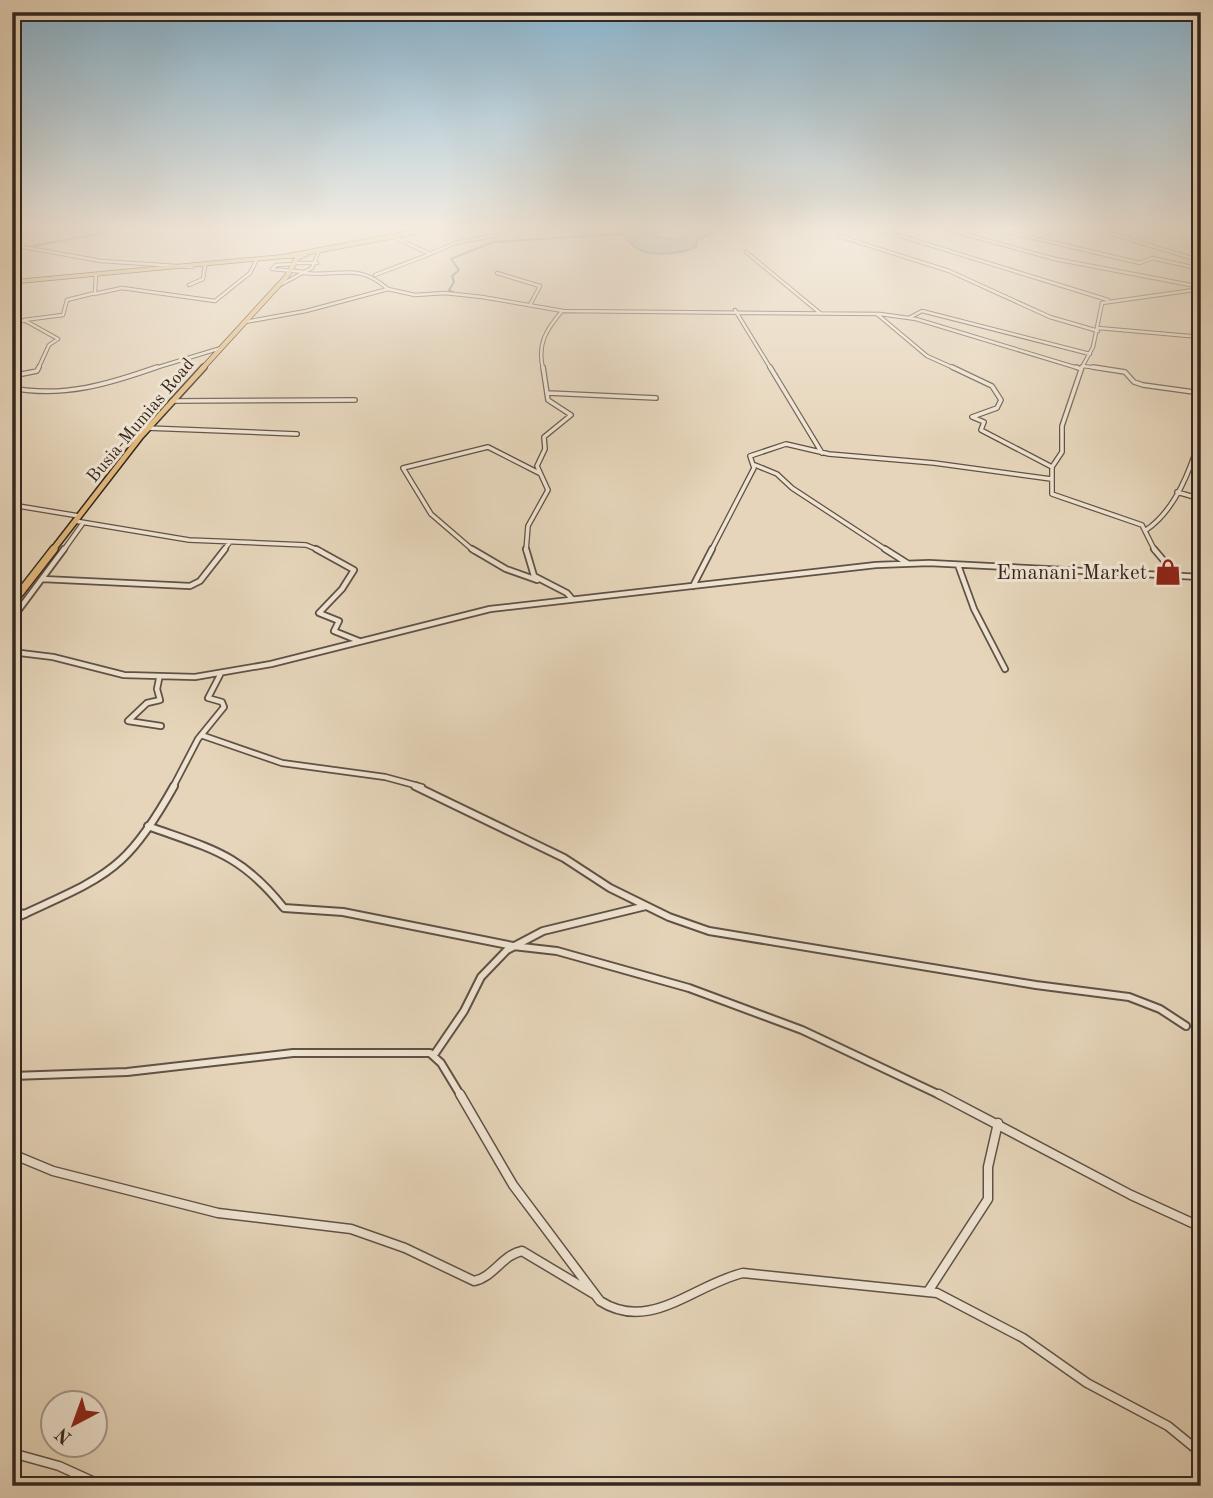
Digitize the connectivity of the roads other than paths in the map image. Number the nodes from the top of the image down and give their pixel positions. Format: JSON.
{"nodes":[{"id":1,"x":72,"y":299,"type":"edge"},
{"id":2,"x":200,"y":299,"type":"edge"},
{"id":3,"x":218,"y":299,"type":"edge"},
{"id":4,"x":265,"y":299,"type":"edge"},
{"id":5,"x":351,"y":299,"type":"edge"},
{"id":6,"x":490,"y":299,"type":"edge"},
{"id":7,"x":533,"y":299,"type":"edge"},
{"id":8,"x":803,"y":299,"type":"edge"},
{"id":9,"x":1010,"y":299,"type":"edge"},
{"id":10,"x":1104,"y":299,"type":"edge"},
{"id":11,"x":1116,"y":299,"type":"edge"},
{"id":12,"x":1108,"y":300,"type":"junction"},
{"id":13,"x":530,"y":305,"type":"junction"},
{"id":14,"x":736,"y":310,"type":"junction"},
{"id":15,"x":562,"y":311,"type":"junction"},
{"id":16,"x":820,"y":313,"type":"junction"},
{"id":17,"x":877,"y":314,"type":"junction"},
{"id":18,"x":909,"y":317,"type":"junction"},
{"id":19,"x":12,"y":321,"type":"edge"},
{"id":20,"x":23,"y":321,"type":"junction"},
{"id":21,"x":245,"y":322,"type":"junction"},
{"id":22,"x":1098,"y":330,"type":"junction"},
{"id":23,"x":1201,"y":337,"type":"edge"},
{"id":24,"x":221,"y":348,"type":"junction"},
{"id":25,"x":1090,"y":354,"type":"junction"},
{"id":26,"x":1082,"y":368,"type":"junction"},
{"id":27,"x":12,"y":376,"type":"edge"},
{"id":28,"x":12,"y":388,"type":"edge"},
{"id":29,"x":548,"y":393,"type":"junction"},
{"id":30,"x":1201,"y":393,"type":"edge"},
{"id":31,"x":656,"y":398,"type":"dead end"},
{"id":32,"x":355,"y":400,"type":"dead end"},
{"id":33,"x":172,"y":401,"type":"junction"},
{"id":34,"x":147,"y":428,"type":"junction"},
{"id":35,"x":297,"y":434,"type":"dead end"},
{"id":36,"x":1201,"y":435,"type":"edge"},
{"id":37,"x":821,"y":453,"type":"junction"},
{"id":38,"x":755,"y":465,"type":"junction"},
{"id":39,"x":1191,"y":466,"type":"junction"},
{"id":40,"x":1052,"y":467,"type":"junction"},
{"id":41,"x":1201,"y":468,"type":"edge"},
{"id":42,"x":540,"y":473,"type":"junction"},
{"id":43,"x":1051,"y":479,"type":"junction"},
{"id":44,"x":1177,"y":492,"type":"junction"},
{"id":45,"x":1201,"y":499,"type":"edge"},
{"id":46,"x":12,"y":505,"type":"edge"},
{"id":47,"x":77,"y":518,"type":"junction"},
{"id":48,"x":83,"y":523,"type":"junction"},
{"id":49,"x":1146,"y":530,"type":"junction"},
{"id":50,"x":230,"y":542,"type":"junction"},
{"id":51,"x":907,"y":563,"type":"junction"},
{"id":52,"x":958,"y":565,"type":"junction"},
{"id":53,"x":1176,"y":576,"type":"junction"},
{"id":54,"x":1201,"y":577,"type":"edge"},
{"id":55,"x":42,"y":579,"type":"junction"},
{"id":56,"x":540,"y":581,"type":"junction"},
{"id":57,"x":693,"y":586,"type":"junction"},
{"id":58,"x":572,"y":599,"type":"junction"},
{"id":59,"x":12,"y":605,"type":"edge"},
{"id":60,"x":22,"y":607,"type":"junction"},
{"id":61,"x":12,"y":619,"type":"edge"},
{"id":62,"x":359,"y":641,"type":"junction"},
{"id":63,"x":12,"y":652,"type":"edge"},
{"id":64,"x":1005,"y":669,"type":"dead end"},
{"id":65,"x":221,"y":673,"type":"junction"},
{"id":66,"x":159,"y":679,"type":"dead end"},
{"id":67,"x":161,"y":726,"type":"dead end"},
{"id":68,"x":201,"y":735,"type":"junction"},
{"id":69,"x":148,"y":826,"type":"junction"},
{"id":70,"x":646,"y":906,"type":"junction"},
{"id":71,"x":12,"y":912,"type":"edge"},
{"id":72,"x":25,"y":914,"type":"junction"},
{"id":73,"x":12,"y":920,"type":"edge"},
{"id":74,"x":513,"y":946,"type":"junction"},
{"id":75,"x":1186,"y":1026,"type":"dead end"},
{"id":76,"x":434,"y":1055,"type":"junction"},
{"id":77,"x":12,"y":1076,"type":"edge"},
{"id":78,"x":998,"y":1123,"type":"junction"},
{"id":79,"x":12,"y":1154,"type":"edge"},
{"id":80,"x":1201,"y":1227,"type":"edge"},
{"id":81,"x":929,"y":1290,"type":"junction"},
{"id":82,"x":597,"y":1296,"type":"junction"},
{"id":83,"x":12,"y":1453,"type":"edge"},
{"id":84,"x":1201,"y":1453,"type":"edge"},
{"id":85,"x":103,"y":1486,"type":"edge"}],
"edges":[{"from":1,"to":20,"type":"street"},
{"from":2,"to":3,"type":"street"},
{"from":4,"to":21,"type":"highway","name":"Busia-Mumias Road"},
{"from":5,"to":21,"type":"street"},
{"from":6,"to":13,"type":"street"},
{"from":7,"to":13,"type":"street"},
{"from":8,"to":16,"type":"street"},
{"from":9,"to":22,"type":"street"},
{"from":10,"to":12,"type":"street"},
{"from":11,"to":12,"type":"street"},
{"from":12,"to":22,"type":"street"},
{"from":13,"to":15,"type":"street"},
{"from":14,"to":15,"type":"street"},
{"from":14,"to":16,"type":"street"},
{"from":14,"to":37,"type":"street"},
{"from":15,"to":29,"type":"street"},
{"from":16,"to":17,"type":"street"},
{"from":17,"to":18,"type":"street"},
{"from":17,"to":40,"type":"street"},
{"from":18,"to":25,"type":"street"},
{"from":18,"to":26,"type":"street"},
{"from":19,"to":20,"type":"street"},
{"from":20,"to":27,"type":"street"},
{"from":21,"to":24,"type":"highway","name":"Busia-Mumias Road"},
{"from":22,"to":23,"type":"street"},
{"from":22,"to":25,"type":"street"},
{"from":24,"to":28,"type":"street"},
{"from":24,"to":33,"type":"highway","name":"Busia-Mumias Road"},
{"from":25,"to":26,"type":"street"},
{"from":26,"to":30,"type":"street"},
{"from":26,"to":40,"type":"street"},
{"from":29,"to":31,"type":"street"},
{"from":29,"to":42,"type":"street"},
{"from":32,"to":33,"type":"street"},
{"from":33,"to":34,"type":"highway","name":"Busia-Mumias Road"},
{"from":34,"to":35,"type":"street"},
{"from":34,"to":47,"type":"highway","name":"Busia-Mumias Road"},
{"from":36,"to":39,"type":"street"},
{"from":37,"to":38,"type":"street"},
{"from":37,"to":43,"type":"street"},
{"from":38,"to":51,"type":"street"},
{"from":38,"to":57,"type":"street"},
{"from":39,"to":41,"type":"street"},
{"from":39,"to":44,"type":"street"},
{"from":40,"to":43,"type":"street"},
{"from":42,"to":56,"type":"street"},
{"from":42,"to":56,"type":"street"},
{"from":43,"to":49,"type":"street"},
{"from":44,"to":45,"type":"street"},
{"from":44,"to":49,"type":"street"},
{"from":46,"to":47,"type":"street"},
{"from":47,"to":48,"type":"street"},
{"from":47,"to":59,"type":"highway","name":"Busia-Mumias Road"},
{"from":48,"to":50,"type":"street"},
{"from":48,"to":55,"type":"street"},
{"from":49,"to":53,"type":"street"},
{"from":50,"to":55,"type":"street"},
{"from":50,"to":62,"type":"street"},
{"from":51,"to":52,"type":"street"},
{"from":51,"to":57,"type":"street"},
{"from":52,"to":53,"type":"street"},
{"from":52,"to":64,"type":"street"},
{"from":53,"to":54,"type":"street"},
{"from":55,"to":60,"type":"street"},
{"from":56,"to":58,"type":"street"},
{"from":57,"to":58,"type":"street"},
{"from":58,"to":62,"type":"street"},
{"from":59,"to":60,"type":"street"},
{"from":60,"to":61,"type":"street"},
{"from":62,"to":65,"type":"street"},
{"from":63,"to":65,"type":"street"},
{"from":65,"to":68,"type":"street"},
{"from":66,"to":67,"type":"street"},
{"from":68,"to":69,"type":"street"},
{"from":68,"to":70,"type":"street"},
{"from":69,"to":72,"type":"street"},
{"from":69,"to":74,"type":"street"},
{"from":70,"to":74,"type":"street"},
{"from":70,"to":75,"type":"street"},
{"from":71,"to":72,"type":"street"},
{"from":72,"to":73,"type":"street"},
{"from":74,"to":76,"type":"street"},
{"from":74,"to":78,"type":"street"},
{"from":76,"to":77,"type":"street"},
{"from":76,"to":82,"type":"street"},
{"from":78,"to":80,"type":"street"},
{"from":78,"to":81,"type":"street"},
{"from":79,"to":82,"type":"street"},
{"from":81,"to":82,"type":"street"},
{"from":81,"to":84,"type":"street"},
{"from":83,"to":85,"type":"street"}]}
